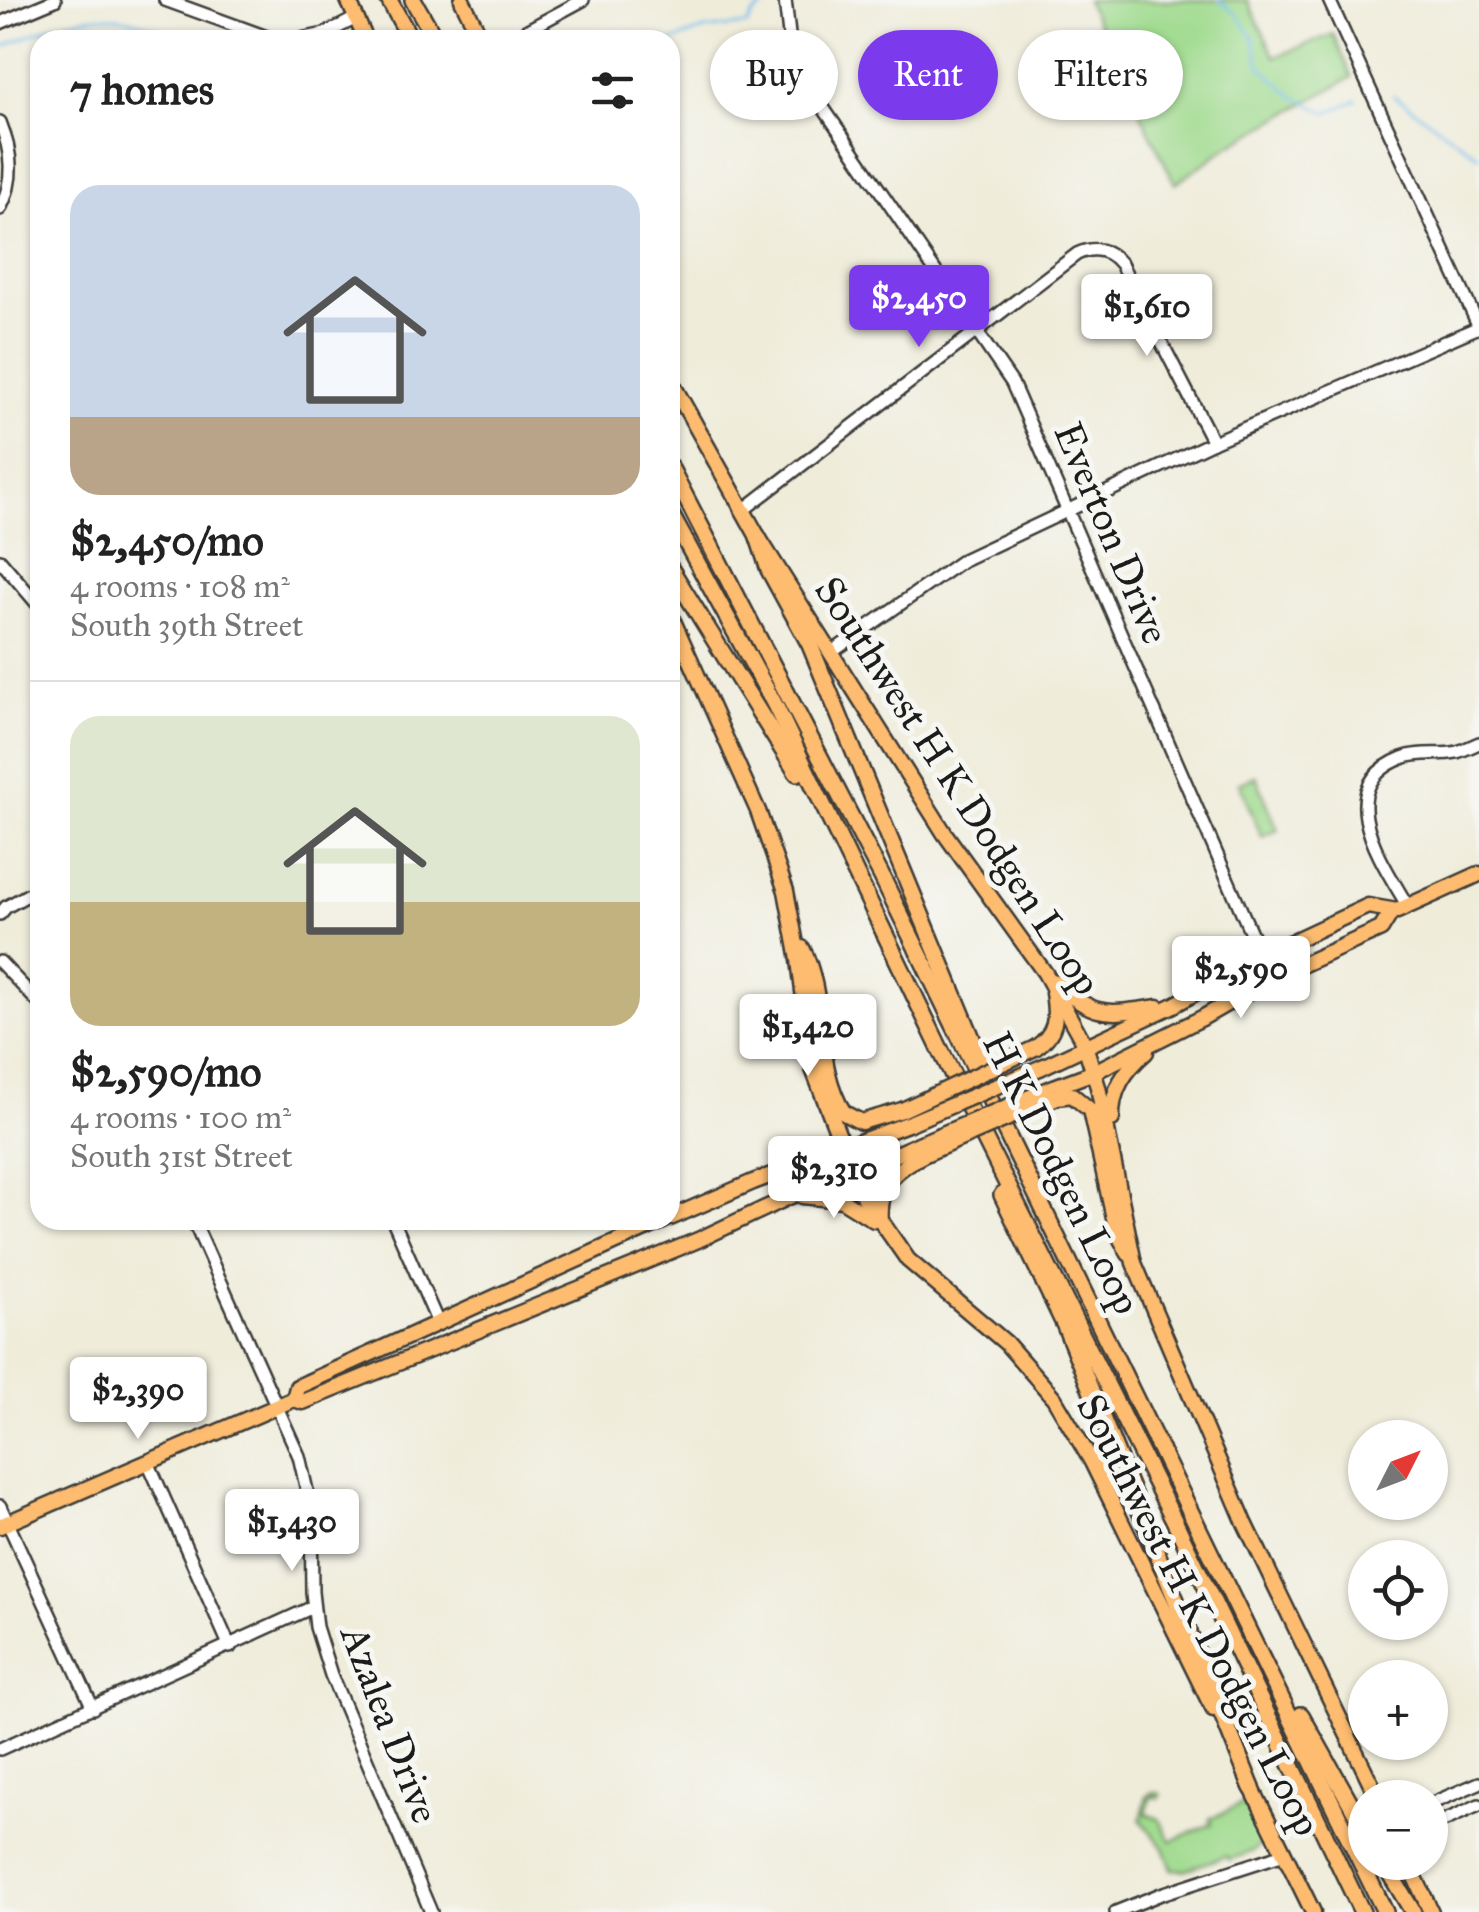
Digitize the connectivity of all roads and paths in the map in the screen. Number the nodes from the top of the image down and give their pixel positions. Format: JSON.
{"nodes":[{"id":1,"x":54,"y":0,"type":"edge"},
{"id":2,"x":165,"y":0,"type":"edge"},
{"id":3,"x":348,"y":0,"type":"edge"},
{"id":4,"x":389,"y":0,"type":"edge"},
{"id":5,"x":414,"y":0,"type":"edge"},
{"id":6,"x":462,"y":0,"type":"edge"},
{"id":7,"x":583,"y":0,"type":"edge"},
{"id":8,"x":785,"y":0,"type":"edge"},
{"id":9,"x":1329,"y":0,"type":"edge"},
{"id":10,"x":356,"y":18,"type":"junction"},
{"id":11,"x":0,"y":22,"type":"edge"},
{"id":12,"x":248,"y":30,"type":"edge"},
{"id":13,"x":333,"y":30,"type":"edge"},
{"id":14,"x":361,"y":30,"type":"edge"},
{"id":15,"x":406,"y":30,"type":"edge"},
{"id":16,"x":430,"y":30,"type":"edge"},
{"id":17,"x":477,"y":30,"type":"edge"},
{"id":18,"x":527,"y":30,"type":"edge"},
{"id":19,"x":0,"y":122,"type":"edge"},
{"id":20,"x":0,"y":209,"type":"edge"},
{"id":21,"x":1479,"y":327,"type":"edge"},
{"id":22,"x":977,"y":330,"type":"junction"},
{"id":23,"x":680,"y":398,"type":"edge"},
{"id":24,"x":1213,"y":442,"type":"junction"},
{"id":25,"x":680,"y":486,"type":"edge"},
{"id":26,"x":742,"y":510,"type":"junction"},
{"id":27,"x":1067,"y":511,"type":"junction"},
{"id":28,"x":680,"y":531,"type":"edge"},
{"id":29,"x":758,"y":537,"type":"junction"},
{"id":30,"x":0,"y":560,"type":"edge"},
{"id":31,"x":680,"y":584,"type":"edge"},
{"id":32,"x":30,"y":595,"type":"edge"},
{"id":33,"x":680,"y":636,"type":"edge"},
{"id":34,"x":832,"y":652,"type":"junction"},
{"id":35,"x":1479,"y":743,"type":"edge"},
{"id":36,"x":1479,"y":874,"type":"edge"},
{"id":37,"x":30,"y":894,"type":"edge"},
{"id":38,"x":871,"y":902,"type":"junction"},
{"id":39,"x":1399,"y":909,"type":"junction"},
{"id":40,"x":0,"y":914,"type":"edge"},
{"id":41,"x":794,"y":934,"type":"junction"},
{"id":42,"x":1261,"y":956,"type":"junction"},
{"id":43,"x":0,"y":962,"type":"edge"},
{"id":44,"x":1048,"y":979,"type":"junction"},
{"id":45,"x":30,"y":994,"type":"edge"},
{"id":46,"x":1174,"y":1005,"type":"junction"},
{"id":47,"x":1202,"y":1018,"type":"junction"},
{"id":48,"x":1084,"y":1046,"type":"junction"},
{"id":49,"x":940,"y":1049,"type":"junction"},
{"id":50,"x":1094,"y":1072,"type":"junction"},
{"id":51,"x":1055,"y":1092,"type":"junction"},
{"id":52,"x":906,"y":1117,"type":"junction"},
{"id":53,"x":923,"y":1148,"type":"junction"},
{"id":54,"x":842,"y":1151,"type":"junction"},
{"id":55,"x":1113,"y":1154,"type":"junction"},
{"id":56,"x":852,"y":1174,"type":"junction"},
{"id":57,"x":791,"y":1196,"type":"junction"},
{"id":58,"x":680,"y":1213,"type":"edge"},
{"id":59,"x":881,"y":1224,"type":"junction"},
{"id":60,"x":198,"y":1230,"type":"edge"},
{"id":61,"x":396,"y":1230,"type":"edge"},
{"id":62,"x":643,"y":1230,"type":"edge"},
{"id":63,"x":1134,"y":1263,"type":"junction"},
{"id":64,"x":1077,"y":1279,"type":"junction"},
{"id":65,"x":438,"y":1323,"type":"junction"},
{"id":66,"x":294,"y":1399,"type":"junction"},
{"id":67,"x":277,"y":1406,"type":"junction"},
{"id":68,"x":148,"y":1462,"type":"junction"},
{"id":69,"x":0,"y":1506,"type":"edge"},
{"id":70,"x":4,"y":1524,"type":"edge"},
{"id":71,"x":1228,"y":1584,"type":"junction"},
{"id":72,"x":313,"y":1607,"type":"junction"},
{"id":73,"x":230,"y":1646,"type":"junction"},
{"id":74,"x":93,"y":1708,"type":"junction"},
{"id":75,"x":0,"y":1749,"type":"edge"},
{"id":76,"x":1369,"y":1780,"type":"edge"},
{"id":77,"x":1479,"y":1783,"type":"edge"},
{"id":78,"x":1252,"y":1788,"type":"junction"},
{"id":79,"x":1448,"y":1796,"type":"edge"},
{"id":80,"x":1348,"y":1799,"type":"edge"},
{"id":81,"x":1479,"y":1805,"type":"edge"},
{"id":82,"x":1448,"y":1820,"type":"edge"},
{"id":83,"x":1284,"y":1854,"type":"junction"},
{"id":84,"x":1394,"y":1880,"type":"edge"},
{"id":85,"x":1416,"y":1880,"type":"edge"},
{"id":86,"x":430,"y":1912,"type":"edge"},
{"id":87,"x":1116,"y":1912,"type":"edge"},
{"id":88,"x":1312,"y":1912,"type":"edge"},
{"id":89,"x":1362,"y":1912,"type":"edge"},
{"id":90,"x":1385,"y":1912,"type":"edge"},
{"id":91,"x":1413,"y":1912,"type":"edge"},
{"id":92,"x":1431,"y":1912,"type":"edge"}],
"edges":[{"from":1,"to":11,"type":"street"},
{"from":2,"to":12,"type":"street"},
{"from":3,"to":10,"type":"main road"},
{"from":4,"to":15,"type":"highway"},
{"from":5,"to":16,"type":"highway"},
{"from":6,"to":17,"type":"main road"},
{"from":7,"to":18,"type":"street"},
{"from":8,"to":22,"type":"street","name":"Everton Drive"},
{"from":9,"to":21,"type":"street"},
{"from":10,"to":13,"type":"street"},
{"from":10,"to":14,"type":"main road"},
{"from":19,"to":20,"type":"street"},
{"from":21,"to":24,"type":"street"},
{"from":22,"to":24,"type":"street"},
{"from":22,"to":26,"type":"street"},
{"from":22,"to":27,"type":"street","name":"Everton Drive"},
{"from":23,"to":26,"type":"main road","name":"Southwest H K Dodgen Loop"},
{"from":24,"to":27,"type":"street"},
{"from":25,"to":64,"type":"highway","name":"H K Dodgen Loop"},
{"from":26,"to":29,"type":"main road","name":"Southwest H K Dodgen Loop"},
{"from":27,"to":34,"type":"street"},
{"from":27,"to":42,"type":"street","name":"Everton Drive"},
{"from":28,"to":38,"type":"highway","name":"H K Dodgen Loop"},
{"from":29,"to":34,"type":"main road","name":"Southwest H K Dodgen Loop"},
{"from":29,"to":64,"type":"highway"},
{"from":30,"to":32,"type":"street"},
{"from":31,"to":38,"type":"highway"},
{"from":33,"to":41,"type":"main road","name":"Southwest H K Dodgen Loop"},
{"from":34,"to":44,"type":"main road","name":"Southwest H K Dodgen Loop"},
{"from":35,"to":39,"type":"street"},
{"from":36,"to":39,"type":"main road"},
{"from":37,"to":40,"type":"street"},
{"from":38,"to":49,"type":"highway","name":"H K Dodgen Loop"},
{"from":39,"to":42,"type":"main road"},
{"from":39,"to":47,"type":"main road"},
{"from":41,"to":52,"type":"main road"},
{"from":41,"to":54,"type":"main road","name":"Southwest H K Dodgen Loop"},
{"from":42,"to":46,"type":"main road"},
{"from":43,"to":45,"type":"street"},
{"from":44,"to":46,"type":"main road"},
{"from":44,"to":48,"type":"main road","name":"Southwest H K Dodgen Loop"},
{"from":44,"to":52,"type":"main road","bridge":true},
{"from":46,"to":48,"type":"main road"},
{"from":47,"to":50,"type":"main road"},
{"from":47,"to":55,"type":"main road"},
{"from":48,"to":50,"type":"main road","name":"Southwest H K Dodgen Loop"},
{"from":48,"to":52,"type":"main road","bridge":true},
{"from":49,"to":78,"type":"highway"},
{"from":49,"to":89,"type":"highway","name":"H K Dodgen Loop"},
{"from":50,"to":51,"type":"main road"},
{"from":50,"to":55,"type":"main road","name":"Southwest H K Dodgen Loop"},
{"from":51,"to":53,"type":"main road","bridge":true},
{"from":51,"to":63,"type":"main road"},
{"from":52,"to":54,"type":"main road"},
{"from":53,"to":56,"type":"main road"},
{"from":53,"to":59,"type":"main road"},
{"from":54,"to":56,"type":"main road","name":"Southwest H K Dodgen Loop"},
{"from":54,"to":58,"type":"main road"},
{"from":55,"to":63,"type":"main road","name":"Southwest H K Dodgen Loop"},
{"from":56,"to":57,"type":"main road"},
{"from":56,"to":59,"type":"main road","name":"Southwest H K Dodgen Loop"},
{"from":57,"to":59,"type":"main road"},
{"from":57,"to":66,"type":"main road"},
{"from":59,"to":78,"type":"main road","name":"Southwest H K Dodgen Loop"},
{"from":60,"to":67,"type":"street","name":"Azalea Drive"},
{"from":61,"to":65,"type":"street"},
{"from":62,"to":65,"type":"main road"},
{"from":63,"to":76,"type":"main road","name":"Southwest H K Dodgen Loop"},
{"from":64,"to":71,"type":"highway","name":"H K Dodgen Loop"},
{"from":65,"to":66,"type":"main road"},
{"from":66,"to":67,"type":"main road"},
{"from":67,"to":68,"type":"main road"},
{"from":67,"to":72,"type":"street","name":"Azalea Drive"},
{"from":68,"to":70,"type":"main road"},
{"from":68,"to":73,"type":"street"},
{"from":69,"to":70,"type":"street"},
{"from":70,"to":74,"type":"street"},
{"from":71,"to":80,"type":"highway"},
{"from":71,"to":90,"type":"highway","name":"H K Dodgen Loop"},
{"from":72,"to":73,"type":"street"},
{"from":72,"to":86,"type":"street","name":"Azalea Drive"},
{"from":73,"to":74,"type":"street"},
{"from":74,"to":75,"type":"street"},
{"from":77,"to":79,"type":"street"},
{"from":78,"to":83,"type":"main road","name":"Southwest H K Dodgen Loop"},
{"from":81,"to":82,"type":"street"},
{"from":83,"to":87,"type":"street"},
{"from":83,"to":88,"type":"main road","name":"Southwest H K Dodgen Loop"},
{"from":84,"to":91,"type":"highway"},
{"from":85,"to":92,"type":"main road"}]}
